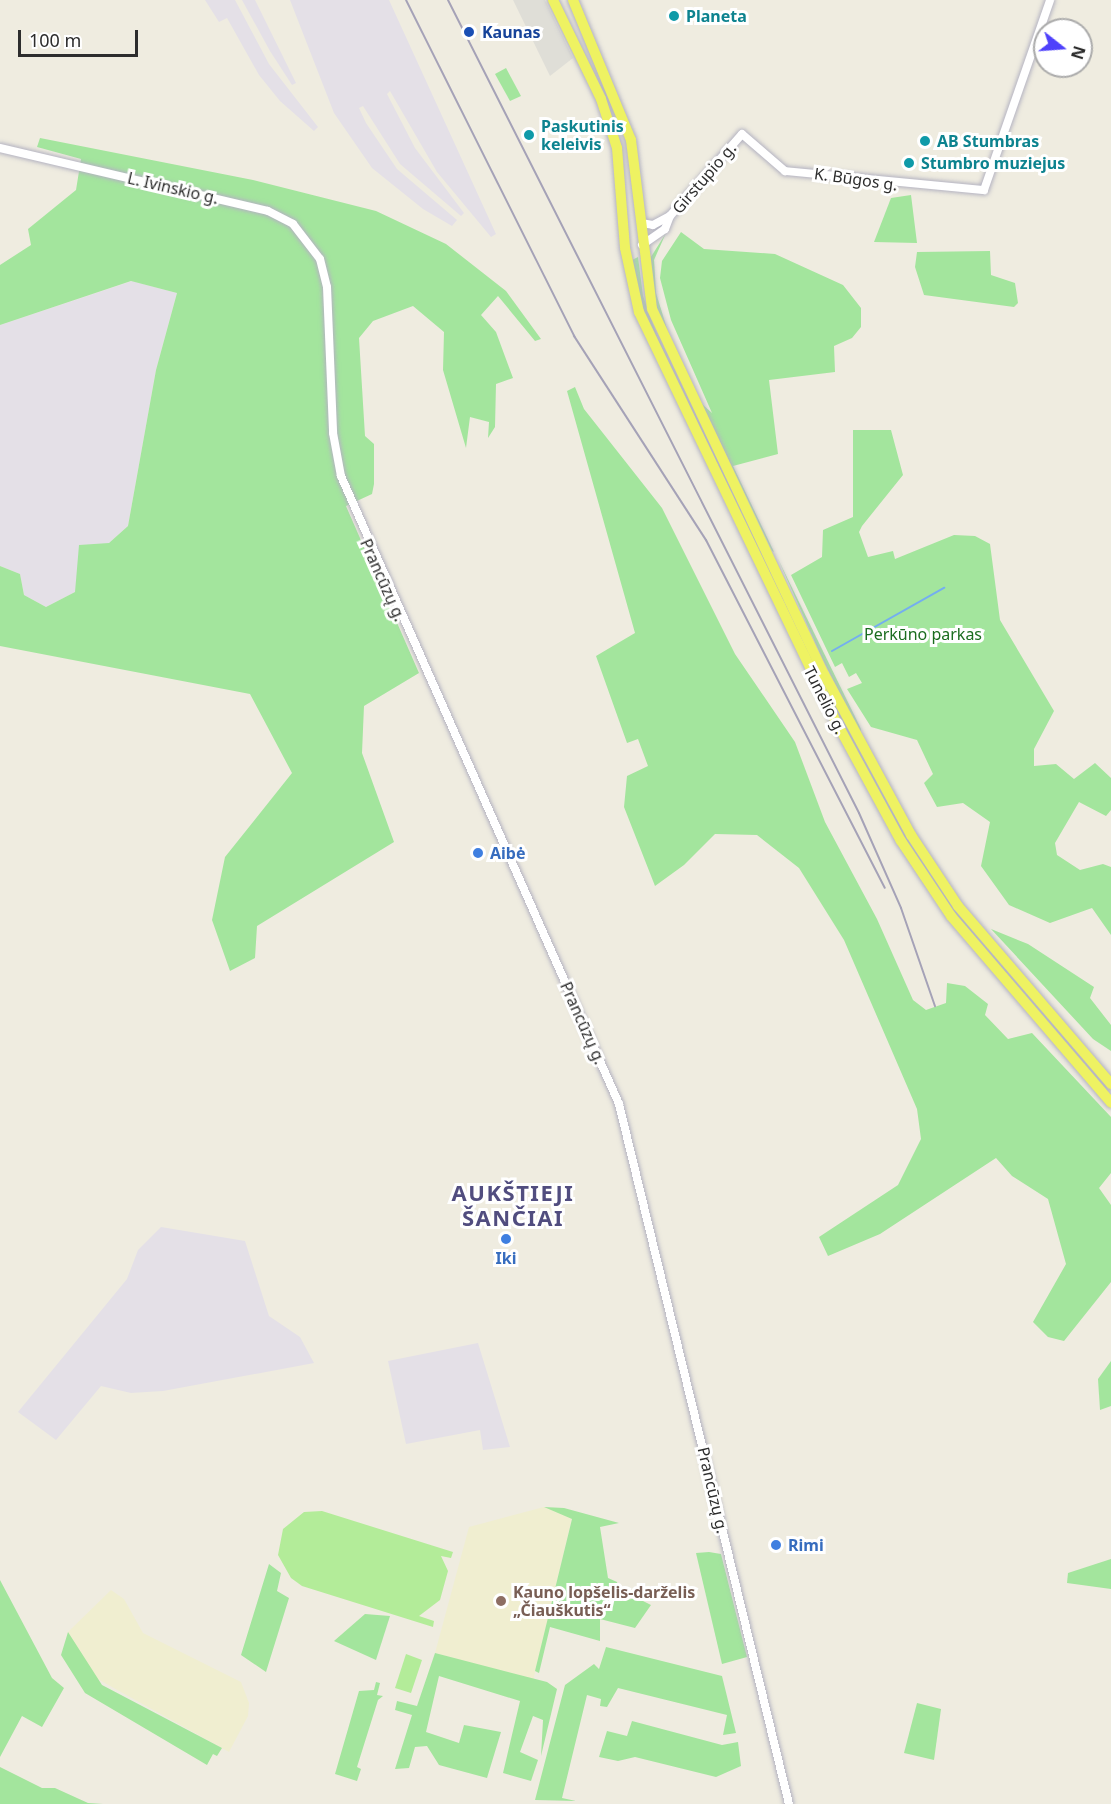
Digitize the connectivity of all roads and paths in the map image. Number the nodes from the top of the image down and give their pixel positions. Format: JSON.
{"nodes":[{"id":1,"x":554,"y":0,"type":"edge"},
{"id":2,"x":573,"y":0,"type":"edge"},
{"id":3,"x":1045,"y":0,"type":"edge"},
{"id":4,"x":1050,"y":0,"type":"edge"},
{"id":5,"x":1044,"y":14,"type":"junction"},
{"id":6,"x":583,"y":22,"type":"junction"},
{"id":7,"x":568,"y":30,"type":"junction"},
{"id":8,"x":742,"y":134,"type":"joint"},
{"id":9,"x":0,"y":147,"type":"edge"},
{"id":10,"x":670,"y":216,"type":"junction"},
{"id":11,"x":640,"y":223,"type":"junction"},
{"id":12,"x":642,"y":245,"type":"junction"},
{"id":13,"x":625,"y":248,"type":"junction"},
{"id":14,"x":323,"y":266,"type":"joint"},
{"id":15,"x":1111,"y":1084,"type":"edge"},
{"id":16,"x":1111,"y":1102,"type":"edge"},
{"id":17,"x":789,"y":1804,"type":"edge"}],
"edges":[{"from":1,"to":7,"type":"main road","name":"Tunelio g."},
{"from":2,"to":6,"type":"main road","name":"Tunelio g."},
{"from":3,"to":5,"type":"street"},
{"from":4,"to":5,"type":"street"},
{"from":5,"to":8,"type":"street","name":"K. Būgos g."},
{"from":6,"to":7,"type":"main road"},
{"from":6,"to":11,"type":"main road","name":"Tunelio g."},
{"from":7,"to":13,"type":"main road","name":"Tunelio g."},
{"from":8,"to":10,"type":"street","name":"Girstupio g."},
{"from":9,"to":14,"type":"street","name":"L. Ivinskio g."},
{"from":10,"to":11,"type":"street"},
{"from":10,"to":12,"type":"street","name":"Girstupio g."},
{"from":11,"to":12,"type":"main road","name":"Tunelio g."},
{"from":12,"to":13,"type":"main road"},
{"from":12,"to":15,"type":"main road","name":"Tunelio g."},
{"from":13,"to":16,"type":"main road","name":"Tunelio g."},
{"from":14,"to":17,"type":"street","name":"Prancūzų g."}]}
